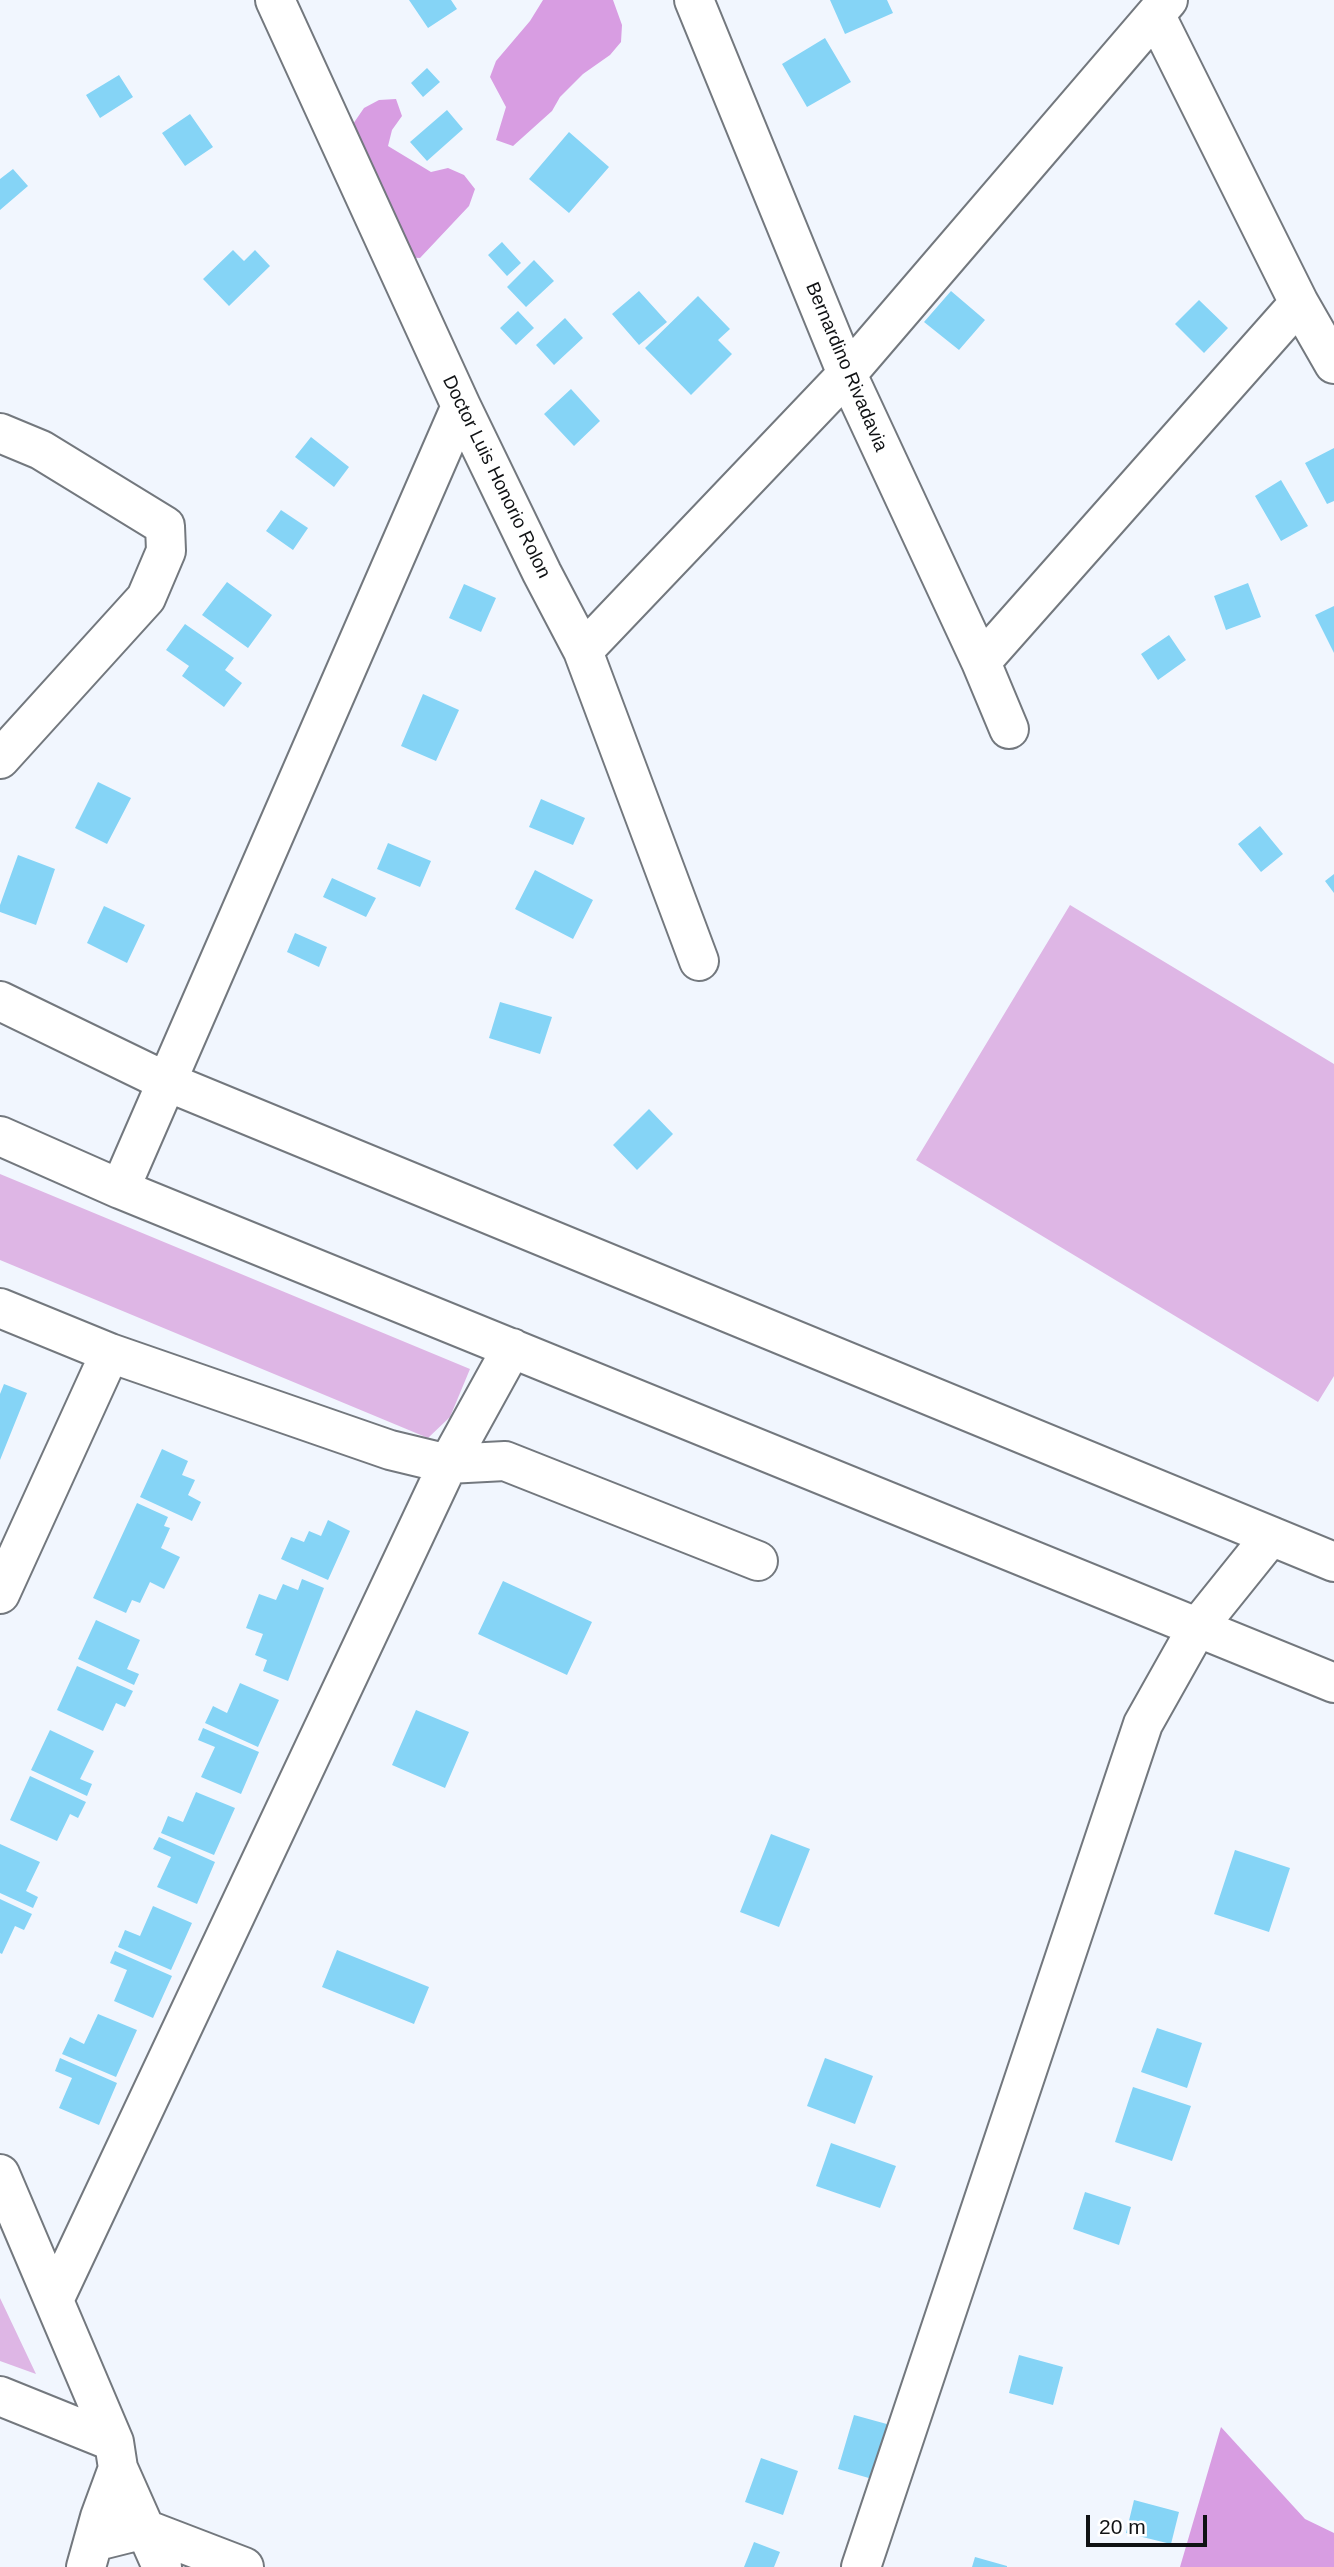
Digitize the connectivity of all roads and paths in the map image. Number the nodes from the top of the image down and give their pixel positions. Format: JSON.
{"nodes":[{"id":1,"x":275,"y":0,"type":"edge"},
{"id":2,"x":694,"y":0,"type":"edge"},
{"id":3,"x":1162,"y":8,"type":"edge"},
{"id":4,"x":1299,"y":303,"type":"junction"},
{"id":5,"x":1334,"y":363,"type":"edge"},
{"id":6,"x":847,"y":374,"type":"junction"},
{"id":7,"x":461,"y":406,"type":"junction"},
{"id":8,"x":0,"y":433,"type":"edge"},
{"id":9,"x":583,"y":651,"type":"junction"},
{"id":10,"x":981,"y":662,"type":"junction"},
{"id":11,"x":1009,"y":729,"type":"dead end"},
{"id":12,"x":0,"y":759,"type":"edge"},
{"id":13,"x":699,"y":961,"type":"dead end"},
{"id":14,"x":0,"y":1001,"type":"edge"},
{"id":15,"x":165,"y":1082,"type":"junction"},
{"id":16,"x":0,"y":1136,"type":"edge"},
{"id":17,"x":120,"y":1189,"type":"junction"},
{"id":18,"x":0,"y":1308,"type":"edge"},
{"id":19,"x":512,"y":1348,"type":"junction"},
{"id":20,"x":110,"y":1353,"type":"junction"},
{"id":21,"x":448,"y":1464,"type":"junction"},
{"id":22,"x":1271,"y":1536,"type":"junction"},
{"id":23,"x":758,"y":1561,"type":"dead end"},
{"id":24,"x":1334,"y":1562,"type":"edge"},
{"id":25,"x":0,"y":1594,"type":"edge"},
{"id":26,"x":1197,"y":1628,"type":"junction"},
{"id":27,"x":1334,"y":1682,"type":"edge"},
{"id":28,"x":0,"y":2174,"type":"edge"},
{"id":29,"x":55,"y":2298,"type":"junction"},
{"id":30,"x":0,"y":2396,"type":"edge"},
{"id":31,"x":116,"y":2455,"type":"junction"},
{"id":32,"x":145,"y":2529,"type":"junction"},
{"id":33,"x":90,"y":2555,"type":"edge"},
{"id":34,"x":162,"y":2567,"type":"edge"},
{"id":35,"x":244,"y":2567,"type":"edge"},
{"id":36,"x":861,"y":2567,"type":"edge"}],
"edges":[{"from":1,"to":7,"type":"street","name":"Doctor Luis Honorio Rolon"},
{"from":2,"to":6,"type":"street","name":"Bernardino Rivadavia"},
{"from":3,"to":4,"type":"street"},
{"from":3,"to":6,"type":"street"},
{"from":4,"to":5,"type":"street"},
{"from":4,"to":10,"type":"street"},
{"from":6,"to":9,"type":"street"},
{"from":6,"to":10,"type":"street","name":"Bernardino Rivadavia"},
{"from":7,"to":9,"type":"street","name":"Doctor Luis Honorio Rolon"},
{"from":7,"to":15,"type":"street"},
{"from":8,"to":12,"type":"street"},
{"from":9,"to":13,"type":"street","name":"Doctor Luis Honorio Rolon"},
{"from":10,"to":11,"type":"street","name":"Bernardino Rivadavia"},
{"from":14,"to":15,"type":"street"},
{"from":15,"to":17,"type":"street"},
{"from":15,"to":22,"type":"street"},
{"from":16,"to":17,"type":"street"},
{"from":17,"to":19,"type":"street"},
{"from":18,"to":20,"type":"street"},
{"from":19,"to":21,"type":"street"},
{"from":19,"to":26,"type":"street"},
{"from":20,"to":21,"type":"street"},
{"from":20,"to":25,"type":"street"},
{"from":21,"to":23,"type":"street"},
{"from":21,"to":29,"type":"street"},
{"from":22,"to":24,"type":"street"},
{"from":22,"to":26,"type":"street"},
{"from":26,"to":27,"type":"street"},
{"from":26,"to":36,"type":"street"},
{"from":28,"to":29,"type":"street"},
{"from":29,"to":31,"type":"street"},
{"from":30,"to":31,"type":"street"},
{"from":31,"to":32,"type":"street"},
{"from":31,"to":33,"type":"street"},
{"from":32,"to":33,"type":"street"},
{"from":32,"to":34,"type":"street"},
{"from":32,"to":35,"type":"street"}]}
